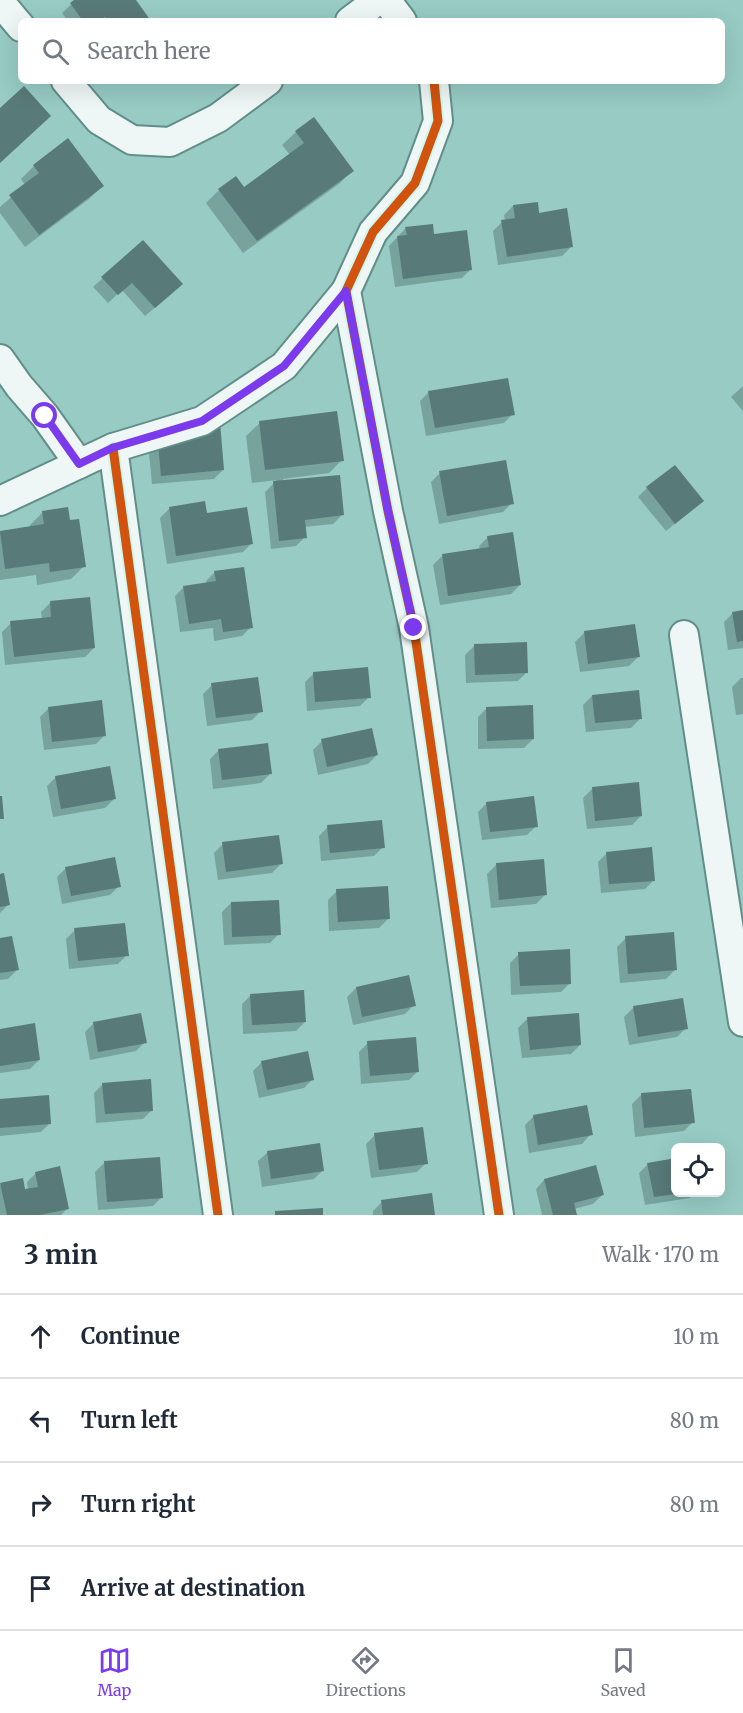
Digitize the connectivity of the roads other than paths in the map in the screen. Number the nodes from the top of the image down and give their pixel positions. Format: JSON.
{"nodes":[{"id":1,"x":378,"y":0,"type":"edge"},
{"id":2,"x":386,"y":0,"type":"edge"},
{"id":3,"x":0,"y":2,"type":"edge"},
{"id":4,"x":354,"y":18,"type":"edge"},
{"id":5,"x":400,"y":18,"type":"edge"},
{"id":6,"x":18,"y":23,"type":"edge"},
{"id":7,"x":69,"y":84,"type":"edge"},
{"id":8,"x":264,"y":84,"type":"edge"},
{"id":9,"x":434,"y":84,"type":"edge"},
{"id":10,"x":346,"y":291,"type":"junction"},
{"id":11,"x":0,"y":359,"type":"edge"},
{"id":12,"x":112,"y":448,"type":"junction"},
{"id":13,"x":79,"y":464,"type":"junction"},
{"id":14,"x":0,"y":501,"type":"edge"},
{"id":15,"x":684,"y":635,"type":"dead end"},
{"id":16,"x":743,"y":1022,"type":"edge"},
{"id":17,"x":218,"y":1215,"type":"edge"},
{"id":18,"x":499,"y":1215,"type":"edge"}],
"edges":[{"from":1,"to":4,"type":"street"},
{"from":2,"to":5,"type":"street"},
{"from":3,"to":6,"type":"street"},
{"from":7,"to":8,"type":"street"},
{"from":9,"to":10,"type":"street"},
{"from":10,"to":12,"type":"street"},
{"from":10,"to":18,"type":"street"},
{"from":11,"to":13,"type":"street"},
{"from":12,"to":13,"type":"street"},
{"from":12,"to":17,"type":"street"},
{"from":13,"to":14,"type":"street"},
{"from":15,"to":16,"type":"street"}]}
